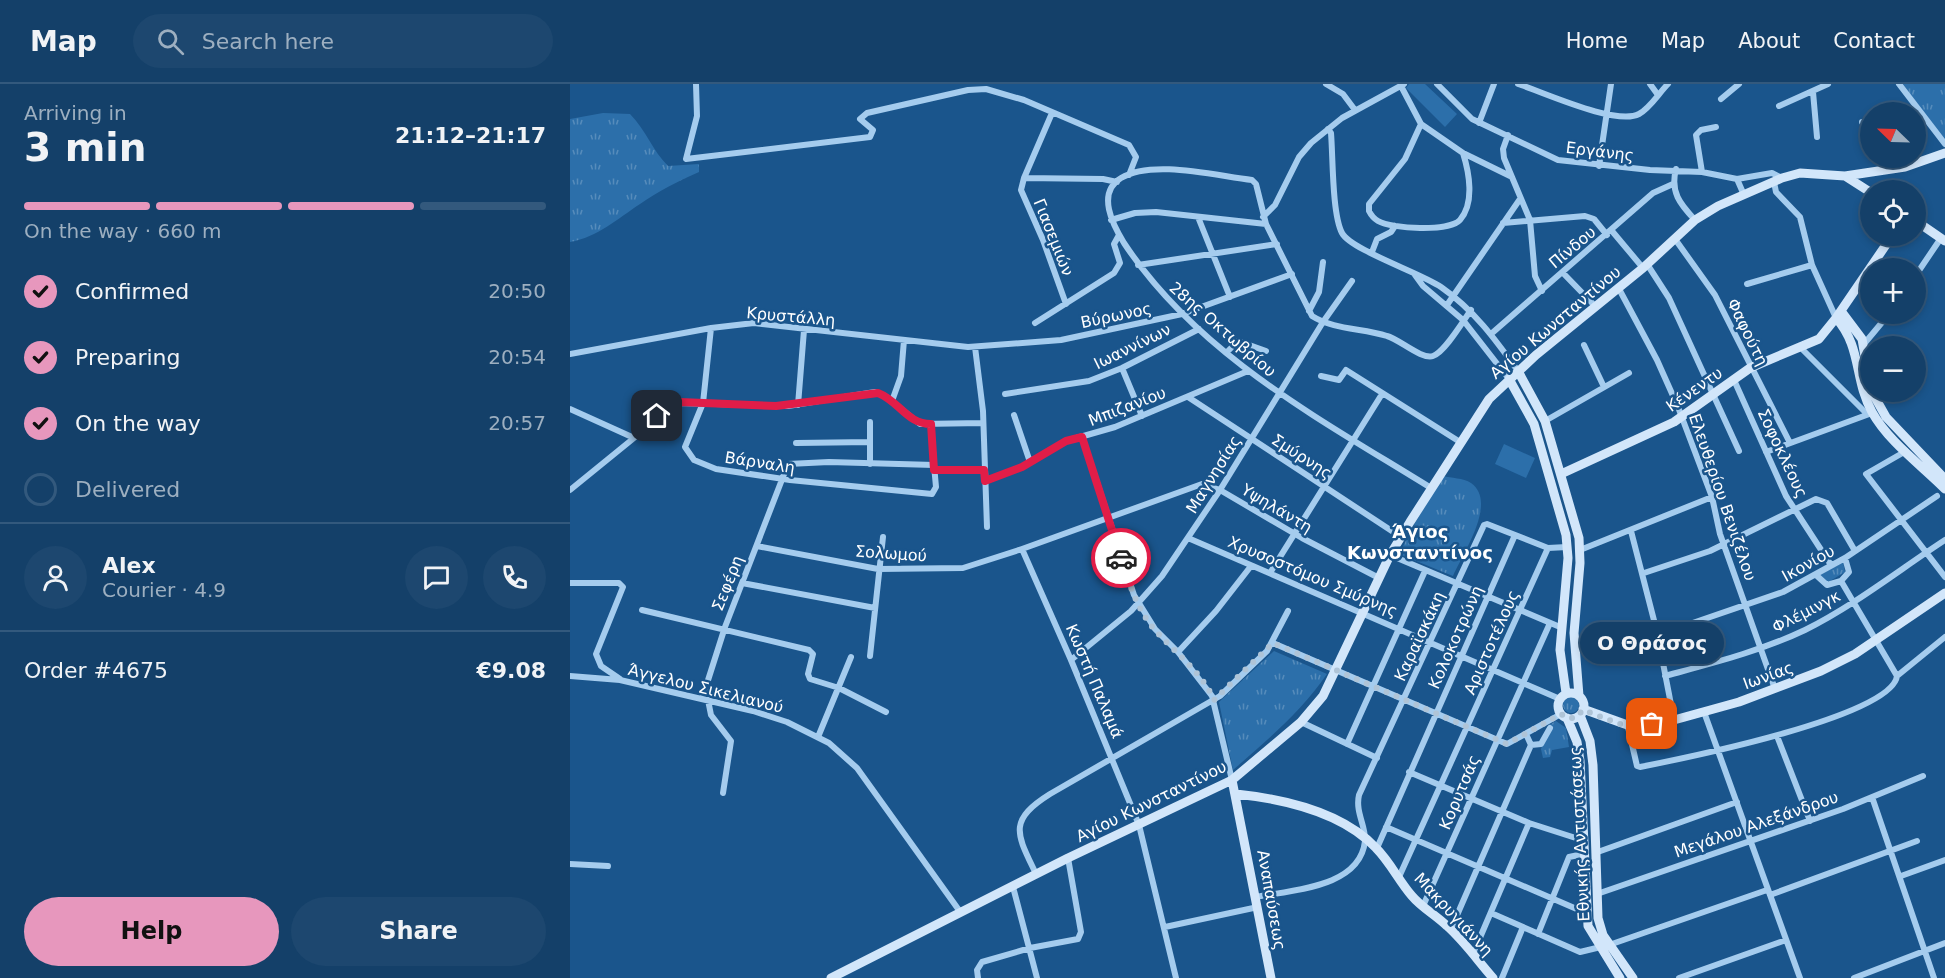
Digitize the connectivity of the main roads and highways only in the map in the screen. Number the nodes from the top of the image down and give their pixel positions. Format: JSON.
{"nodes":[{"id":1,"x":1945,"y":153,"type":"edge"},
{"id":2,"x":1845,"y":176,"type":"junction"},
{"id":3,"x":1860,"y":186,"type":"edge"},
{"id":4,"x":1926,"y":228,"type":"edge"},
{"id":5,"x":1943,"y":239,"type":"edge"},
{"id":6,"x":1885,"y":246,"type":"edge"},
{"id":7,"x":1838,"y":314,"type":"junction"},
{"id":8,"x":1860,"y":336,"type":"edge"},
{"id":9,"x":1518,"y":371,"type":"junction"},
{"id":10,"x":1509,"y":379,"type":"junction"},
{"id":11,"x":1878,"y":402,"type":"edge"},
{"id":12,"x":1561,"y":474,"type":"junction"},
{"id":13,"x":1945,"y":479,"type":"edge"},
{"id":14,"x":1945,"y":489,"type":"edge"},
{"id":15,"x":1945,"y":593,"type":"edge"},
{"id":16,"x":1563,"y":696,"type":"junction"},
{"id":17,"x":1579,"y":696,"type":"junction"},
{"id":18,"x":1582,"y":712,"type":"junction"},
{"id":19,"x":1564,"y":716,"type":"junction"},
{"id":20,"x":1235,"y":778,"type":"junction"},
{"id":21,"x":1239,"y":794,"type":"junction"},
{"id":22,"x":831,"y":978,"type":"edge"},
{"id":23,"x":1271,"y":978,"type":"edge"},
{"id":24,"x":1493,"y":978,"type":"edge"},
{"id":25,"x":1620,"y":978,"type":"edge"},
{"id":26,"x":1634,"y":978,"type":"edge"}],
"edges":[{"from":1,"to":2,"type":"main road","name":"Αγίου Κωνσταντίνου"},
{"from":2,"to":3,"type":"main road"},
{"from":2,"to":9,"type":"main road","name":"Αγίου Κωνσταντίνου"},
{"from":4,"to":5,"type":"main road"},
{"from":6,"to":7,"type":"main road","name":"Κένεντυ"},
{"from":7,"to":8,"type":"main road"},
{"from":7,"to":12,"type":"main road","name":"Κένεντυ"},
{"from":7,"to":14,"type":"main road"},
{"from":9,"to":10,"type":"main road","name":"Αγίου Κωνσταντίνου"},
{"from":9,"to":12,"type":"main road"},
{"from":10,"to":16,"type":"main road"},
{"from":10,"to":20,"type":"main road","name":"Αγίου Κωνσταντίνου"},
{"from":11,"to":13,"type":"main road"},
{"from":12,"to":17,"type":"main road"},
{"from":15,"to":18,"type":"main road","name":"Ιωνίας"},
{"from":16,"to":17,"type":"main road"},
{"from":16,"to":19,"type":"main road"},
{"from":17,"to":18,"type":"main road"},
{"from":18,"to":19,"type":"main road"},
{"from":18,"to":26,"type":"main road","name":"Εθνικής Αντιστάσεως"},
{"from":19,"to":25,"type":"main road","name":"Εθνικής Αντιστάσεως"},
{"from":20,"to":21,"type":"main road","name":"Αναπαύσεως"},
{"from":20,"to":22,"type":"main road","name":"Αγίου Κωνσταντίνου"},
{"from":21,"to":23,"type":"main road","name":"Αναπαύσεως"},
{"from":21,"to":24,"type":"main road","name":"Μακρυγιάννη"}]}
